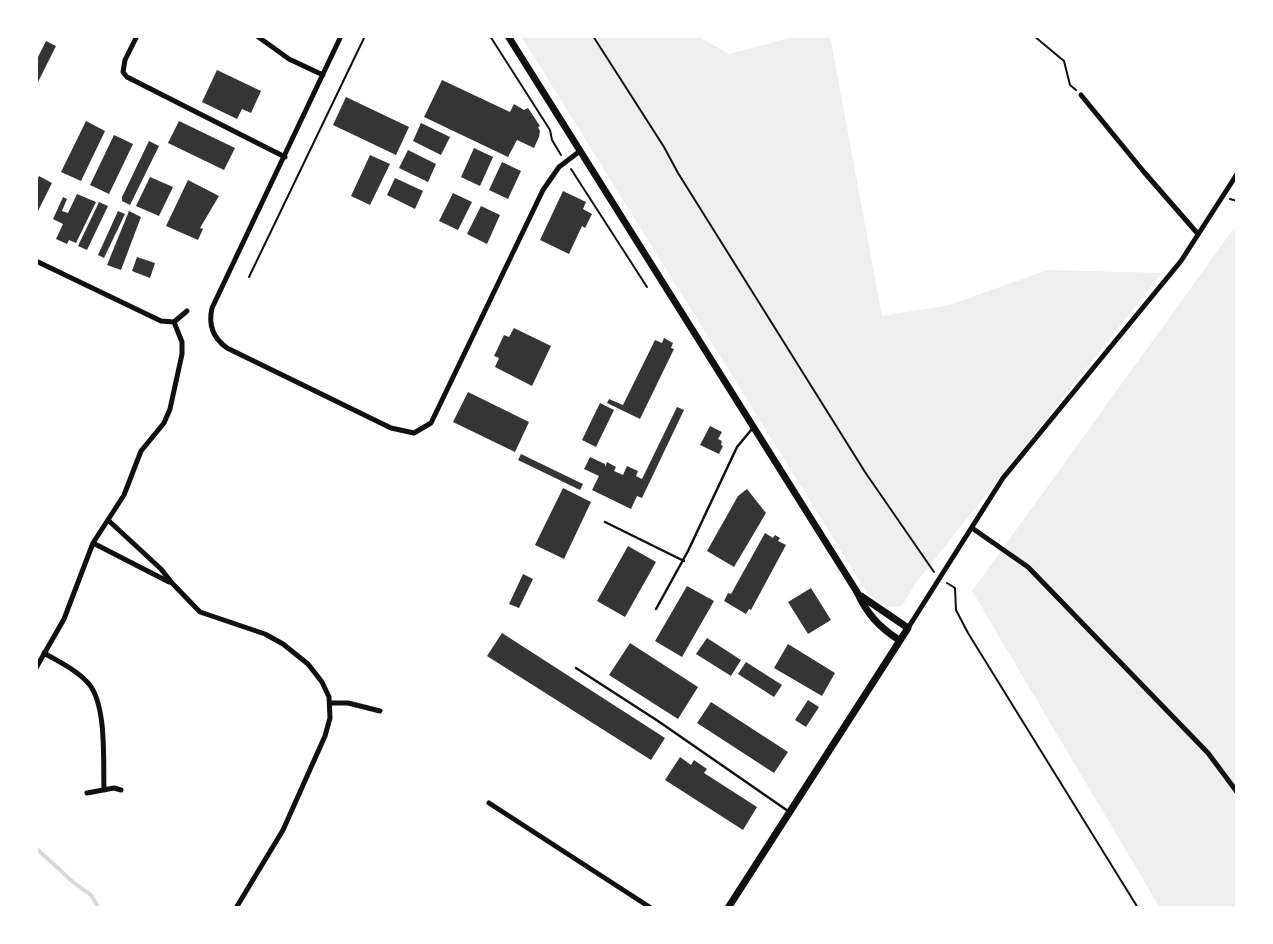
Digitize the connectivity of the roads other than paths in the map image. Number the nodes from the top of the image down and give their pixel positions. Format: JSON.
{"nodes":[{"id":1,"x":137,"y":36,"type":"edge"},
{"id":2,"x":257,"y":36,"type":"edge"},
{"id":3,"x":341,"y":36,"type":"edge"},
{"id":4,"x":508,"y":36,"type":"edge"},
{"id":5,"x":323,"y":75,"type":"junction"},
{"id":6,"x":1081,"y":96,"type":"road end"},
{"id":7,"x":580,"y":151,"type":"junction"},
{"id":8,"x":285,"y":157,"type":"junction"},
{"id":9,"x":1237,"y":174,"type":"edge"},
{"id":10,"x":1198,"y":234,"type":"junction"},
{"id":11,"x":36,"y":260,"type":"edge"},
{"id":12,"x":187,"y":311,"type":"dead end"},
{"id":13,"x":174,"y":322,"type":"junction"},
{"id":14,"x":754,"y":428,"type":"junction"},
{"id":15,"x":108,"y":520,"type":"junction"},
{"id":16,"x":605,"y":522,"type":"dead end"},
{"id":17,"x":972,"y":528,"type":"junction"},
{"id":18,"x":93,"y":543,"type":"junction"},
{"id":19,"x":684,"y":560,"type":"junction"},
{"id":20,"x":172,"y":584,"type":"junction"},
{"id":21,"x":857,"y":592,"type":"junction"},
{"id":22,"x":656,"y":608,"type":"dead end"},
{"id":23,"x":908,"y":628,"type":"junction"},
{"id":24,"x":900,"y":640,"type":"junction"},
{"id":25,"x":44,"y":653,"type":"junction"},
{"id":26,"x":36,"y":668,"type":"edge"},
{"id":27,"x":576,"y":668,"type":"dead end"},
{"id":28,"x":330,"y":703,"type":"junction"},
{"id":29,"x":380,"y":711,"type":"dead end"},
{"id":30,"x":104,"y":790,"type":"junction"},
{"id":31,"x":121,"y":790,"type":"dead end"},
{"id":32,"x":1237,"y":792,"type":"edge"},
{"id":33,"x":87,"y":793,"type":"dead end"},
{"id":34,"x":489,"y":803,"type":"dead end"},
{"id":35,"x":789,"y":812,"type":"junction"},
{"id":36,"x":236,"y":908,"type":"edge"},
{"id":37,"x":651,"y":908,"type":"edge"},
{"id":38,"x":728,"y":908,"type":"edge"}],
"edges":[{"from":1,"to":8,"type":"street"},
{"from":2,"to":5,"type":"street"},
{"from":3,"to":5,"type":"street"},
{"from":4,"to":7,"type":"street"},
{"from":5,"to":8,"type":"street"},
{"from":6,"to":10,"type":"street"},
{"from":7,"to":8,"type":"street"},
{"from":7,"to":14,"type":"street"},
{"from":9,"to":10,"type":"street"},
{"from":10,"to":17,"type":"street"},
{"from":11,"to":13,"type":"street"},
{"from":12,"to":13,"type":"street"},
{"from":13,"to":15,"type":"street"},
{"from":14,"to":19,"type":"lane"},
{"from":14,"to":21,"type":"street"},
{"from":15,"to":18,"type":"street"},
{"from":15,"to":20,"type":"street"},
{"from":16,"to":19,"type":"lane"},
{"from":17,"to":23,"type":"street"},
{"from":17,"to":32,"type":"street"},
{"from":18,"to":20,"type":"street"},
{"from":18,"to":25,"type":"street"},
{"from":19,"to":22,"type":"lane"},
{"from":20,"to":28,"type":"street"},
{"from":21,"to":23,"type":"street"},
{"from":21,"to":24,"type":"street"},
{"from":23,"to":24,"type":"street"},
{"from":24,"to":35,"type":"street"},
{"from":25,"to":26,"type":"street"},
{"from":25,"to":30,"type":"street"},
{"from":27,"to":35,"type":"lane"},
{"from":28,"to":29,"type":"street"},
{"from":28,"to":36,"type":"street"},
{"from":30,"to":31,"type":"street"},
{"from":30,"to":33,"type":"street"},
{"from":34,"to":37,"type":"street"},
{"from":35,"to":38,"type":"street"}]}
